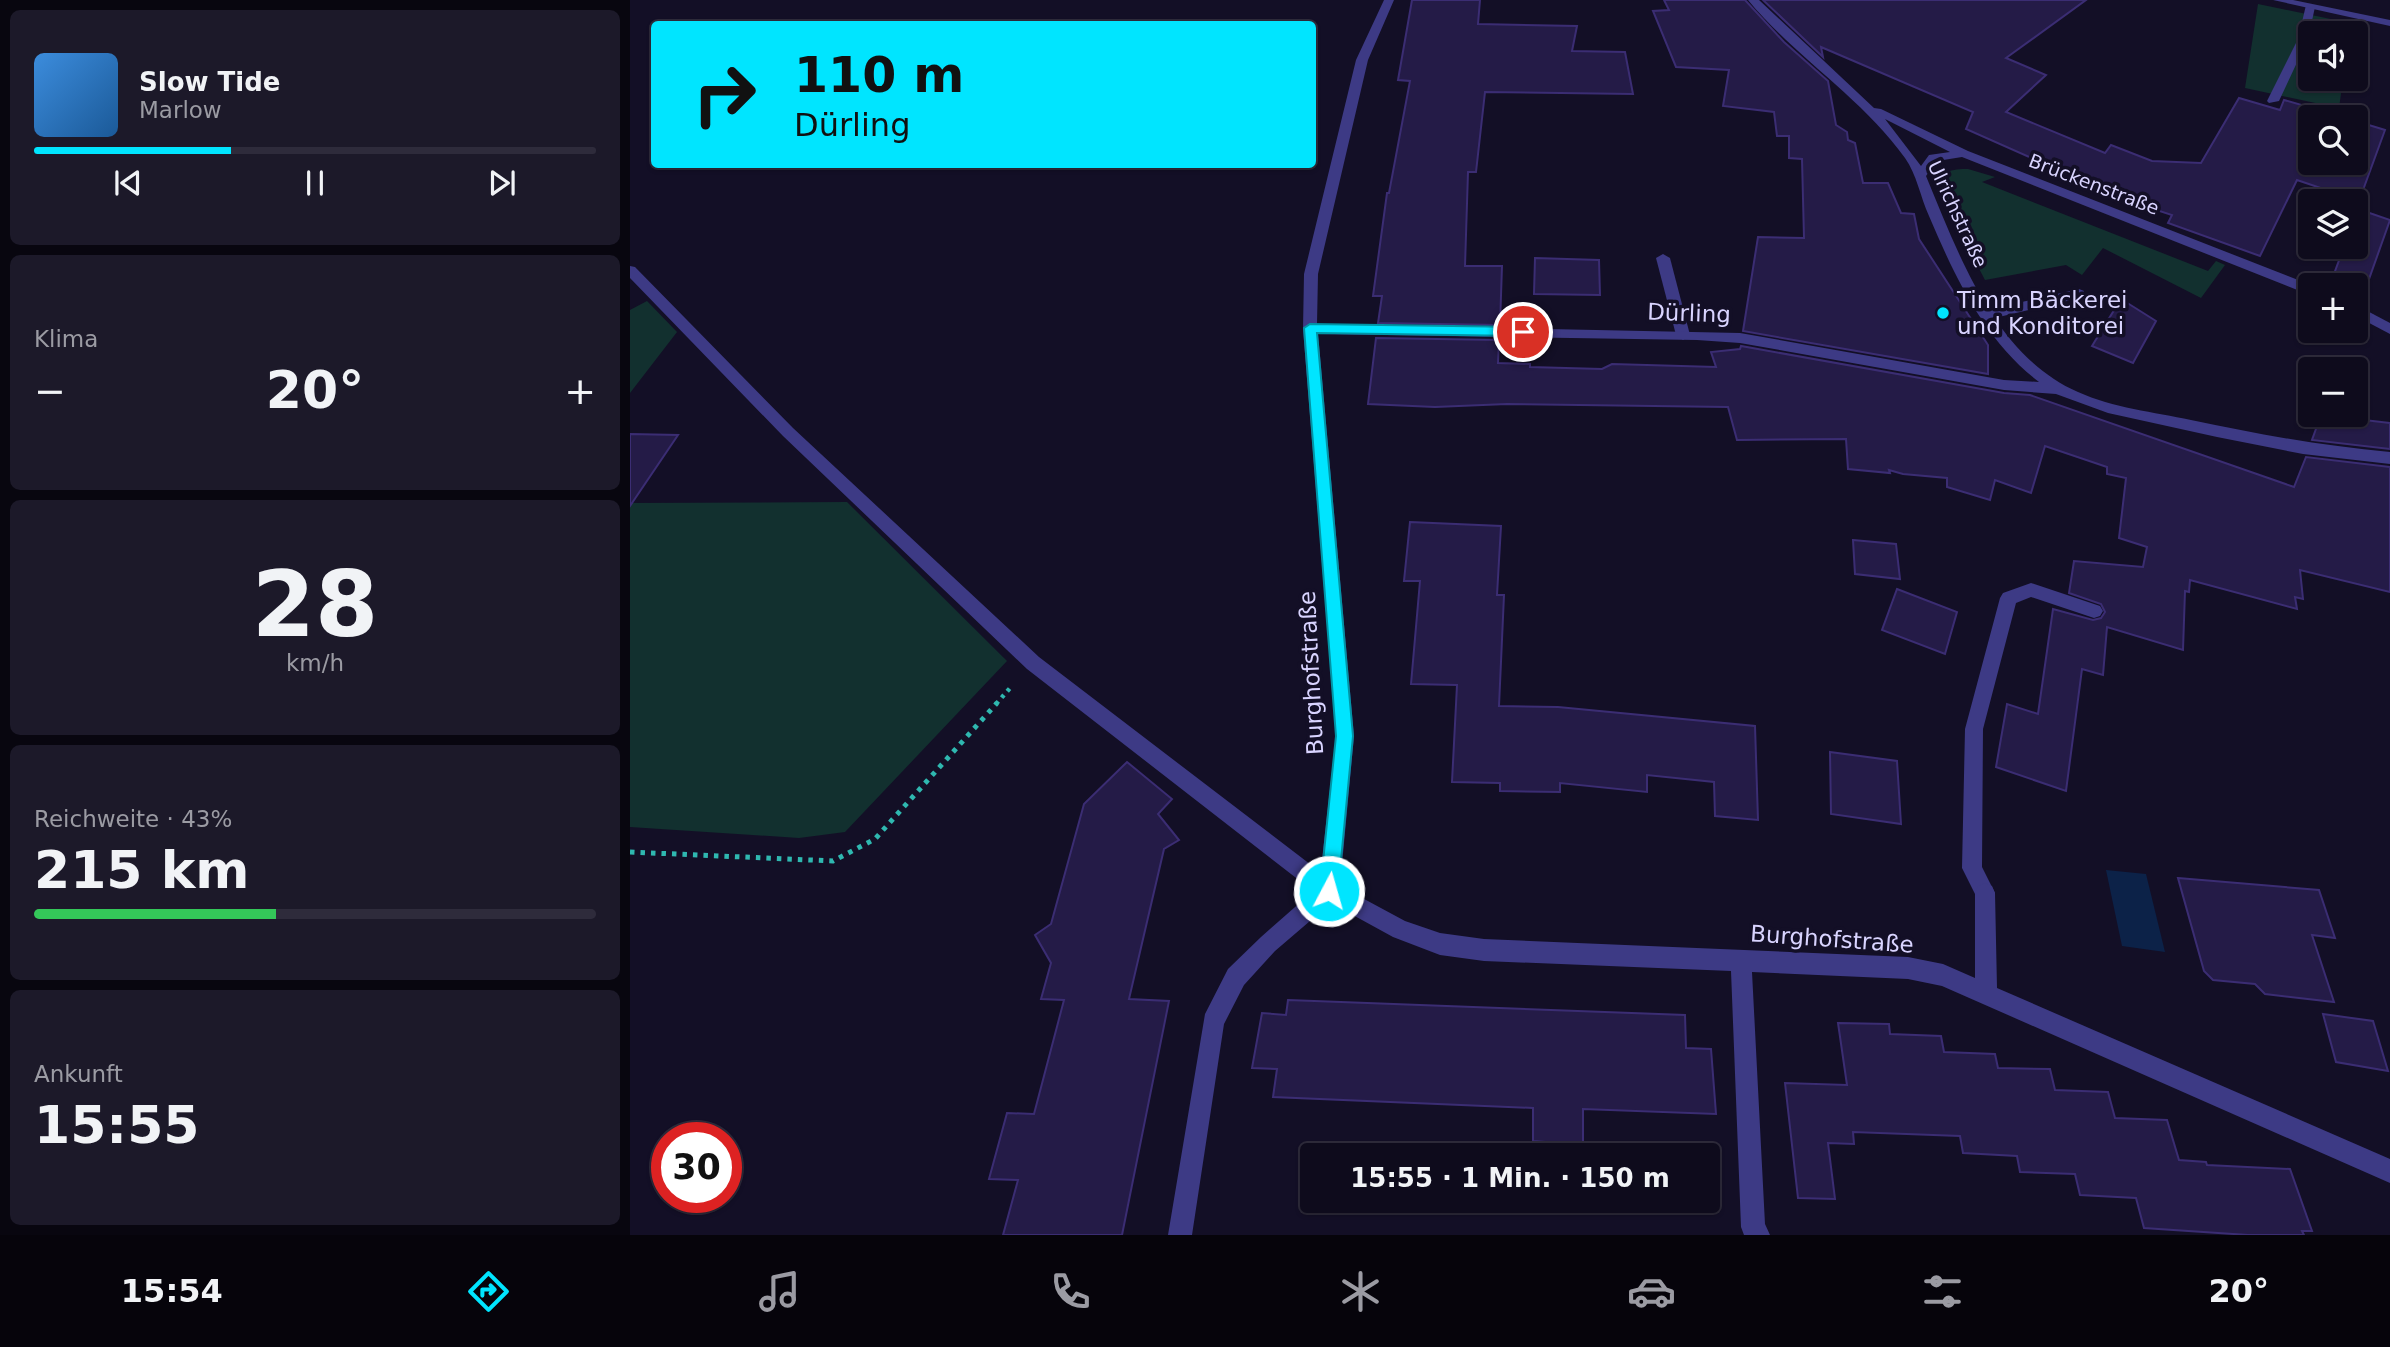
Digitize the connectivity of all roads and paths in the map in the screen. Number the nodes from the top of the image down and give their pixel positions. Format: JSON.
{"nodes":[{"id":1,"x":1389,"y":0,"type":"edge"},
{"id":2,"x":1753,"y":0,"type":"edge"},
{"id":3,"x":2278,"y":0,"type":"edge"},
{"id":4,"x":2310,"y":7,"type":"junction"},
{"id":5,"x":2390,"y":23,"type":"edge"},
{"id":6,"x":2273,"y":101,"type":"dead end"},
{"id":7,"x":1869,"y":106,"type":"junction"},
{"id":8,"x":1964,"y":154,"type":"junction"},
{"id":9,"x":1919,"y":178,"type":"junction"},
{"id":10,"x":1663,"y":258,"type":"dead end"},
{"id":11,"x":630,"y":270,"type":"edge"},
{"id":12,"x":2298,"y":285,"type":"edge"},
{"id":13,"x":2079,"y":294,"type":"dead end"},
{"id":14,"x":1986,"y":315,"type":"junction"},
{"id":15,"x":2368,"y":317,"type":"edge"},
{"id":16,"x":1310,"y":328,"type":"junction"},
{"id":17,"x":2390,"y":329,"type":"edge"},
{"id":18,"x":1683,"y":335,"type":"junction"},
{"id":19,"x":2061,"y":390,"type":"junction"},
{"id":20,"x":2390,"y":458,"type":"edge"},
{"id":21,"x":2094,"y":611,"type":"dead end"},
{"id":22,"x":1033,"y":663,"type":"junction"},
{"id":23,"x":630,"y":852,"type":"edge"},
{"id":24,"x":1329,"y":891,"type":"junction"},
{"id":25,"x":1741,"y":959,"type":"junction"},
{"id":26,"x":1986,"y":992,"type":"junction"},
{"id":27,"x":2389,"y":1173,"type":"edge"},
{"id":28,"x":1180,"y":1235,"type":"edge"},
{"id":29,"x":1759,"y":1235,"type":"edge"}],
"edges":[{"from":1,"to":16,"type":"street","name":"Burghofstraße"},
{"from":2,"to":7,"type":"street","name":"Ulrichstraße"},
{"from":3,"to":4,"type":"street"},
{"from":4,"to":5,"type":"street"},
{"from":4,"to":6,"type":"street"},
{"from":7,"to":8,"type":"street","name":"Brückenstraße"},
{"from":7,"to":9,"type":"street","name":"Ulrichstraße"},
{"from":8,"to":9,"type":"street"},
{"from":8,"to":12,"type":"street","name":"Brückenstraße"},
{"from":9,"to":14,"type":"street","name":"Ulrichstraße"},
{"from":10,"to":18,"type":"street"},
{"from":11,"to":22,"type":"street"},
{"from":13,"to":14,"type":"street"},
{"from":14,"to":19,"type":"street","name":"Ulrichstraße"},
{"from":15,"to":17,"type":"street"},
{"from":16,"to":18,"type":"street","name":"Dürling"},
{"from":16,"to":24,"type":"street","name":"Burghofstraße"},
{"from":18,"to":19,"type":"street","name":"Dürling"},
{"from":19,"to":20,"type":"street","name":"Ulrichstraße"},
{"from":21,"to":26,"type":"street"},
{"from":22,"to":23,"type":"path"},
{"from":22,"to":24,"type":"street"},
{"from":24,"to":25,"type":"street","name":"Burghofstraße"},
{"from":24,"to":28,"type":"street"},
{"from":25,"to":26,"type":"street","name":"Burghofstraße"},
{"from":25,"to":29,"type":"street"},
{"from":26,"to":27,"type":"street","name":"Burghofstraße"}]}
